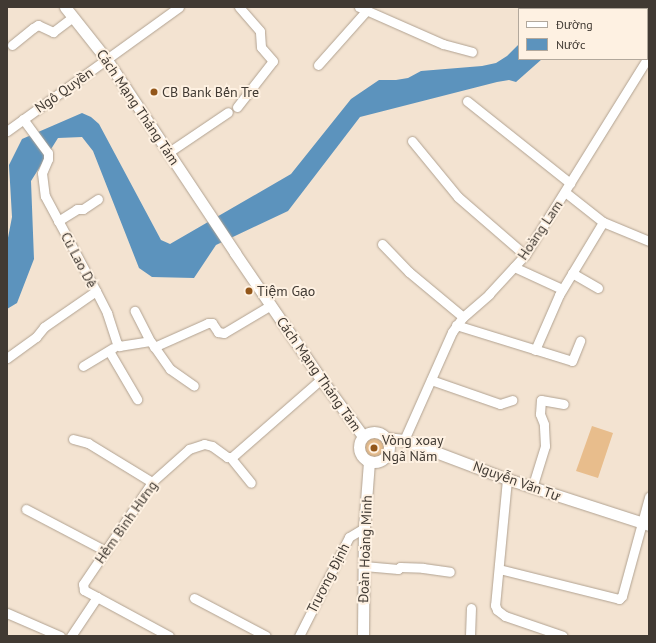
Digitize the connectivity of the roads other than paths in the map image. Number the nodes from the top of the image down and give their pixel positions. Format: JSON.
{"nodes":[{"id":1,"x":65,"y":7,"type":"edge"},
{"id":2,"x":178,"y":7,"type":"edge"},
{"id":3,"x":239,"y":7,"type":"edge"},
{"id":4,"x":363,"y":9,"type":"edge"},
{"id":5,"x":73,"y":17,"type":"junction"},
{"id":6,"x":12,"y":45,"type":"dead end"},
{"id":7,"x":472,"y":52,"type":"dead end"},
{"id":8,"x":107,"y":60,"type":"junction"},
{"id":9,"x":647,"y":60,"type":"edge"},
{"id":10,"x":318,"y":65,"type":"dead end"},
{"id":11,"x":467,"y":101,"type":"dead end"},
{"id":12,"x":237,"y":107,"type":"dead end"},
{"id":13,"x":228,"y":112,"type":"dead end"},
{"id":14,"x":23,"y":119,"type":"junction"},
{"id":15,"x":7,"y":131,"type":"edge"},
{"id":16,"x":412,"y":141,"type":"dead end"},
{"id":17,"x":169,"y":152,"type":"junction"},
{"id":18,"x":570,"y":183,"type":"junction"},
{"id":19,"x":565,"y":192,"type":"junction"},
{"id":20,"x":98,"y":199,"type":"dead end"},
{"id":21,"x":58,"y":221,"type":"junction"},
{"id":22,"x":603,"y":222,"type":"junction"},
{"id":23,"x":649,"y":241,"type":"edge"},
{"id":24,"x":382,"y":244,"type":"dead end"},
{"id":25,"x":525,"y":255,"type":"junction"},
{"id":26,"x":514,"y":267,"type":"junction"},
{"id":27,"x":572,"y":273,"type":"junction"},
{"id":28,"x":598,"y":288,"type":"dead end"},
{"id":29,"x":562,"y":290,"type":"junction"},
{"id":30,"x":96,"y":291,"type":"junction"},
{"id":31,"x":271,"y":305,"type":"junction"},
{"id":32,"x":135,"y":311,"type":"dead end"},
{"id":33,"x":463,"y":317,"type":"junction"},
{"id":34,"x":456,"y":325,"type":"junction"},
{"id":35,"x":580,"y":341,"type":"dead end"},
{"id":36,"x":152,"y":344,"type":"junction"},
{"id":37,"x":118,"y":345,"type":"junction"},
{"id":38,"x":109,"y":350,"type":"junction"},
{"id":39,"x":535,"y":350,"type":"junction"},
{"id":40,"x":7,"y":358,"type":"edge"},
{"id":41,"x":83,"y":366,"type":"dead end"},
{"id":42,"x":321,"y":379,"type":"junction"},
{"id":43,"x":431,"y":380,"type":"junction"},
{"id":44,"x":194,"y":386,"type":"dead end"},
{"id":45,"x":137,"y":399,"type":"dead end"},
{"id":46,"x":512,"y":400,"type":"dead end"},
{"id":47,"x":564,"y":404,"type":"dead end"},
{"id":48,"x":363,"y":436,"type":"junction"},
{"id":49,"x":386,"y":438,"type":"junction"},
{"id":50,"x":74,"y":439,"type":"dead end"},
{"id":51,"x":404,"y":440,"type":"junction"},
{"id":52,"x":230,"y":457,"type":"junction"},
{"id":53,"x":369,"y":462,"type":"junction"},
{"id":54,"x":507,"y":479,"type":"junction"},
{"id":55,"x":152,"y":482,"type":"junction"},
{"id":56,"x":251,"y":482,"type":"dead end"},
{"id":57,"x":532,"y":488,"type":"junction"},
{"id":58,"x":649,"y":497,"type":"edge"},
{"id":59,"x":26,"y":509,"type":"dead end"},
{"id":60,"x":645,"y":524,"type":"edge"},
{"id":61,"x":364,"y":528,"type":"junction"},
{"id":62,"x":106,"y":551,"type":"junction"},
{"id":63,"x":364,"y":566,"type":"junction"},
{"id":64,"x":499,"y":569,"type":"junction"},
{"id":65,"x":450,"y":572,"type":"dead end"},
{"id":66,"x":96,"y":597,"type":"junction"},
{"id":67,"x":194,"y":598,"type":"dead end"},
{"id":68,"x":471,"y":608,"type":"dead end"},
{"id":69,"x":7,"y":613,"type":"edge"},
{"id":70,"x":60,"y":636,"type":"edge"},
{"id":71,"x":72,"y":636,"type":"edge"},
{"id":72,"x":169,"y":636,"type":"edge"},
{"id":73,"x":266,"y":636,"type":"edge"},
{"id":74,"x":299,"y":636,"type":"edge"},
{"id":75,"x":363,"y":636,"type":"edge"},
{"id":76,"x":470,"y":636,"type":"edge"},
{"id":77,"x":563,"y":636,"type":"edge"}],
"edges":[{"from":1,"to":5,"type":"main road","name":"Cách Mạng Tháng Tám"},
{"from":2,"to":8,"type":"street","name":"Ngô Quyền"},
{"from":3,"to":12,"type":"street"},
{"from":4,"to":7,"type":"street"},
{"from":4,"to":10,"type":"street"},
{"from":5,"to":6,"type":"street"},
{"from":5,"to":8,"type":"main road","name":"Cách Mạng Tháng Tám"},
{"from":8,"to":14,"type":"street","name":"Ngô Quyền"},
{"from":8,"to":17,"type":"main road","name":"Cách Mạng Tháng Tám"},
{"from":9,"to":18,"type":"street","name":"Hoàng Lam"},
{"from":11,"to":18,"type":"street"},
{"from":13,"to":17,"type":"street"},
{"from":14,"to":15,"type":"street","name":"Ngô Quyền"},
{"from":14,"to":21,"type":"street","name":"Cù Lao Dê"},
{"from":16,"to":25,"type":"street"},
{"from":17,"to":31,"type":"main road","name":"Cách Mạng Tháng Tám"},
{"from":18,"to":19,"type":"street","name":"Hoàng Lam"},
{"from":19,"to":22,"type":"street"},
{"from":19,"to":25,"type":"street","name":"Hoàng Lam"},
{"from":20,"to":21,"type":"street"},
{"from":21,"to":30,"type":"street","name":"Cù Lao Dê"},
{"from":22,"to":23,"type":"street"},
{"from":22,"to":27,"type":"street"},
{"from":24,"to":33,"type":"street"},
{"from":25,"to":26,"type":"street","name":"Hoàng Lam"},
{"from":26,"to":29,"type":"street"},
{"from":26,"to":33,"type":"street","name":"Hoàng Lam"},
{"from":27,"to":28,"type":"street"},
{"from":27,"to":29,"type":"street"},
{"from":29,"to":39,"type":"street"},
{"from":30,"to":37,"type":"street","name":"Cù Lao Dê"},
{"from":30,"to":40,"type":"street"},
{"from":31,"to":36,"type":"street"},
{"from":31,"to":42,"type":"main road","name":"Cách Mạng Tháng Tám"},
{"from":32,"to":36,"type":"street"},
{"from":33,"to":34,"type":"street","name":"Hoàng Lam"},
{"from":34,"to":39,"type":"street"},
{"from":34,"to":43,"type":"street","name":"Hoàng Lam"},
{"from":35,"to":39,"type":"street"},
{"from":36,"to":37,"type":"street"},
{"from":36,"to":44,"type":"street"},
{"from":37,"to":38,"type":"street"},
{"from":38,"to":41,"type":"street"},
{"from":38,"to":45,"type":"street"},
{"from":42,"to":48,"type":"main road","name":"Cách Mạng Tháng Tám"},
{"from":42,"to":52,"type":"street"},
{"from":43,"to":46,"type":"street"},
{"from":43,"to":51,"type":"street","name":"Hoàng Lam"},
{"from":47,"to":57,"type":"street"},
{"from":48,"to":49,"type":"main road"},
{"from":48,"to":53,"type":"main road"},
{"from":49,"to":51,"type":"main road","name":"Nguyễn Văn Tư"},
{"from":49,"to":53,"type":"main road"},
{"from":50,"to":55,"type":"street"},
{"from":51,"to":54,"type":"main road","name":"Nguyễn Văn Tư"},
{"from":52,"to":55,"type":"street","name":"Hẻm Bình Hưng"},
{"from":52,"to":56,"type":"street","name":"Hẻm Bình Hưng"},
{"from":53,"to":61,"type":"main road","name":"Đoàn Hoàng Minh"},
{"from":54,"to":57,"type":"main road","name":"Nguyễn Văn Tư"},
{"from":54,"to":64,"type":"street"},
{"from":55,"to":62,"type":"street","name":"Hẻm Bình Hưng"},
{"from":57,"to":60,"type":"main road","name":"Nguyễn Văn Tư"},
{"from":58,"to":60,"type":"street"},
{"from":59,"to":62,"type":"street"},
{"from":60,"to":64,"type":"street"},
{"from":61,"to":63,"type":"main road","name":"Đoàn Hoàng Minh"},
{"from":61,"to":74,"type":"street","name":"Trương Định"},
{"from":62,"to":66,"type":"street","name":"Hẻm Bình Hưng"},
{"from":63,"to":65,"type":"street"},
{"from":63,"to":75,"type":"main road","name":"Đoàn Hoàng Minh"},
{"from":64,"to":77,"type":"street"},
{"from":66,"to":71,"type":"street"},
{"from":66,"to":72,"type":"street"},
{"from":67,"to":73,"type":"street"},
{"from":68,"to":76,"type":"street"},
{"from":69,"to":70,"type":"street"}]}
